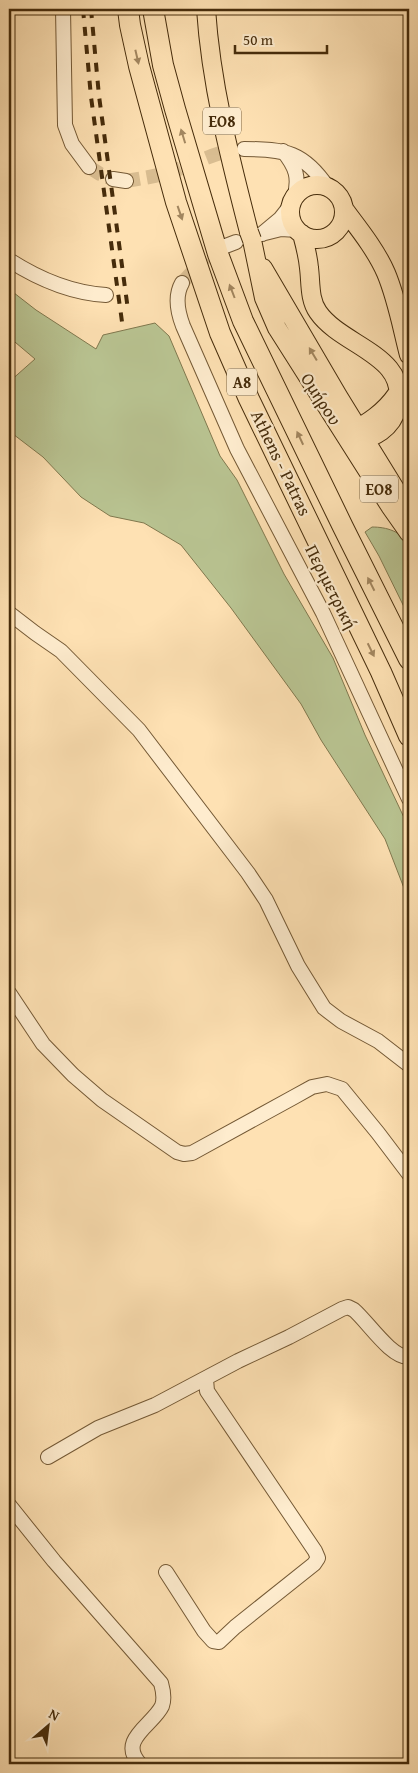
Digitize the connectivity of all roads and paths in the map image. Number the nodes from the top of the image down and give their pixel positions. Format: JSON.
{"nodes":[{"id":1,"x":63,"y":9,"type":"edge"},
{"id":2,"x":128,"y":9,"type":"edge"},
{"id":3,"x":153,"y":9,"type":"edge"},
{"id":4,"x":206,"y":9,"type":"edge"},
{"id":5,"x":244,"y":148,"type":"tunnel mouth"},
{"id":6,"x":282,"y":150,"type":"junction"},
{"id":7,"x":89,"y":167,"type":"tunnel mouth"},
{"id":8,"x":328,"y":188,"type":"junction"},
{"id":9,"x":293,"y":202,"type":"junction"},
{"id":10,"x":344,"y":209,"type":"junction"},
{"id":11,"x":300,"y":232,"type":"junction"},
{"id":12,"x":332,"y":234,"type":"junction"},
{"id":13,"x":243,"y":243,"type":"junction"},
{"id":14,"x":370,"y":246,"type":"junction"},
{"id":15,"x":9,"y":260,"type":"edge"},
{"id":16,"x":310,"y":277,"type":"junction"},
{"id":17,"x":182,"y":283,"type":"tunnel mouth"},
{"id":18,"x":106,"y":295,"type":"dead end"},
{"id":19,"x":409,"y":355,"type":"edge"},
{"id":20,"x":338,"y":396,"type":"junction"},
{"id":21,"x":395,"y":397,"type":"junction"},
{"id":22,"x":392,"y":420,"type":"junction"},
{"id":23,"x":355,"y":437,"type":"junction"},
{"id":24,"x":388,"y":477,"type":"junction"},
{"id":25,"x":409,"y":514,"type":"edge"},
{"id":26,"x":409,"y":533,"type":"edge"},
{"id":27,"x":9,"y":613,"type":"edge"},
{"id":28,"x":409,"y":659,"type":"edge"},
{"id":29,"x":409,"y":736,"type":"edge"},
{"id":30,"x":409,"y":799,"type":"edge"},
{"id":31,"x":9,"y":993,"type":"edge"},
{"id":32,"x":409,"y":1065,"type":"edge"},
{"id":33,"x":409,"y":1174,"type":"edge"},
{"id":34,"x":409,"y":1357,"type":"edge"},
{"id":35,"x":206,"y":1379,"type":"junction"},
{"id":36,"x":48,"y":1457,"type":"dead end"},
{"id":37,"x":9,"y":1505,"type":"edge"},
{"id":38,"x":166,"y":1572,"type":"dead end"},
{"id":39,"x":140,"y":1764,"type":"edge"}],
"edges":[{"from":1,"to":7,"type":"street"},
{"from":2,"to":29,"type":"highway","name":"Athens - Patras","number":"Α8","one_way":true},
{"from":28,"to":3,"type":"highway","name":"Athens - Patras","number":"Α8","one_way":true},
{"from":4,"to":13,"type":"main road","name":"Ομήρου","number":"ΕΟ8"},
{"from":5,"to":6,"type":"street"},
{"from":6,"to":8,"type":"street"},
{"from":6,"to":9,"type":"street"},
{"from":8,"to":9,"type":"main road"},
{"from":8,"to":10,"type":"main road"},
{"from":9,"to":11,"type":"main road"},
{"from":9,"to":11,"type":"street"},
{"from":10,"to":12,"type":"main road"},
{"from":10,"to":14,"type":"main road"},
{"from":11,"to":12,"type":"main road"},
{"from":11,"to":16,"type":"main road"},
{"from":12,"to":14,"type":"main road"},
{"from":12,"to":16,"type":"main road"},
{"from":20,"to":13,"type":"main road","name":"Ομήρου","number":"ΕΟ8","one_way":true},
{"from":13,"to":23,"type":"main road","name":"Ομήρου","number":"ΕΟ8"},
{"from":14,"to":19,"type":"main road"},
{"from":15,"to":18,"type":"street"},
{"from":16,"to":21,"type":"main road"},
{"from":17,"to":30,"type":"street","name":"Περιμετρική"},
{"from":20,"to":21,"type":"main road"},
{"from":20,"to":23,"type":"main road","name":"Ομήρου","number":"ΕΟ8"},
{"from":21,"to":22,"type":"main road"},
{"from":21,"to":23,"type":"main road"},
{"from":22,"to":23,"type":"main road"},
{"from":22,"to":24,"type":"main road"},
{"from":23,"to":24,"type":"main road","name":"Ομήρου","number":"ΕΟ8"},
{"from":23,"to":26,"type":"main road","name":"Ομήρου","number":"ΕΟ8"},
{"from":24,"to":25,"type":"main road","name":"Ομήρου","number":"ΕΟ8"},
{"from":27,"to":32,"type":"street"},
{"from":31,"to":33,"type":"street"},
{"from":34,"to":35,"type":"street"},
{"from":35,"to":36,"type":"street"},
{"from":35,"to":38,"type":"street"},
{"from":37,"to":39,"type":"street"}]}
